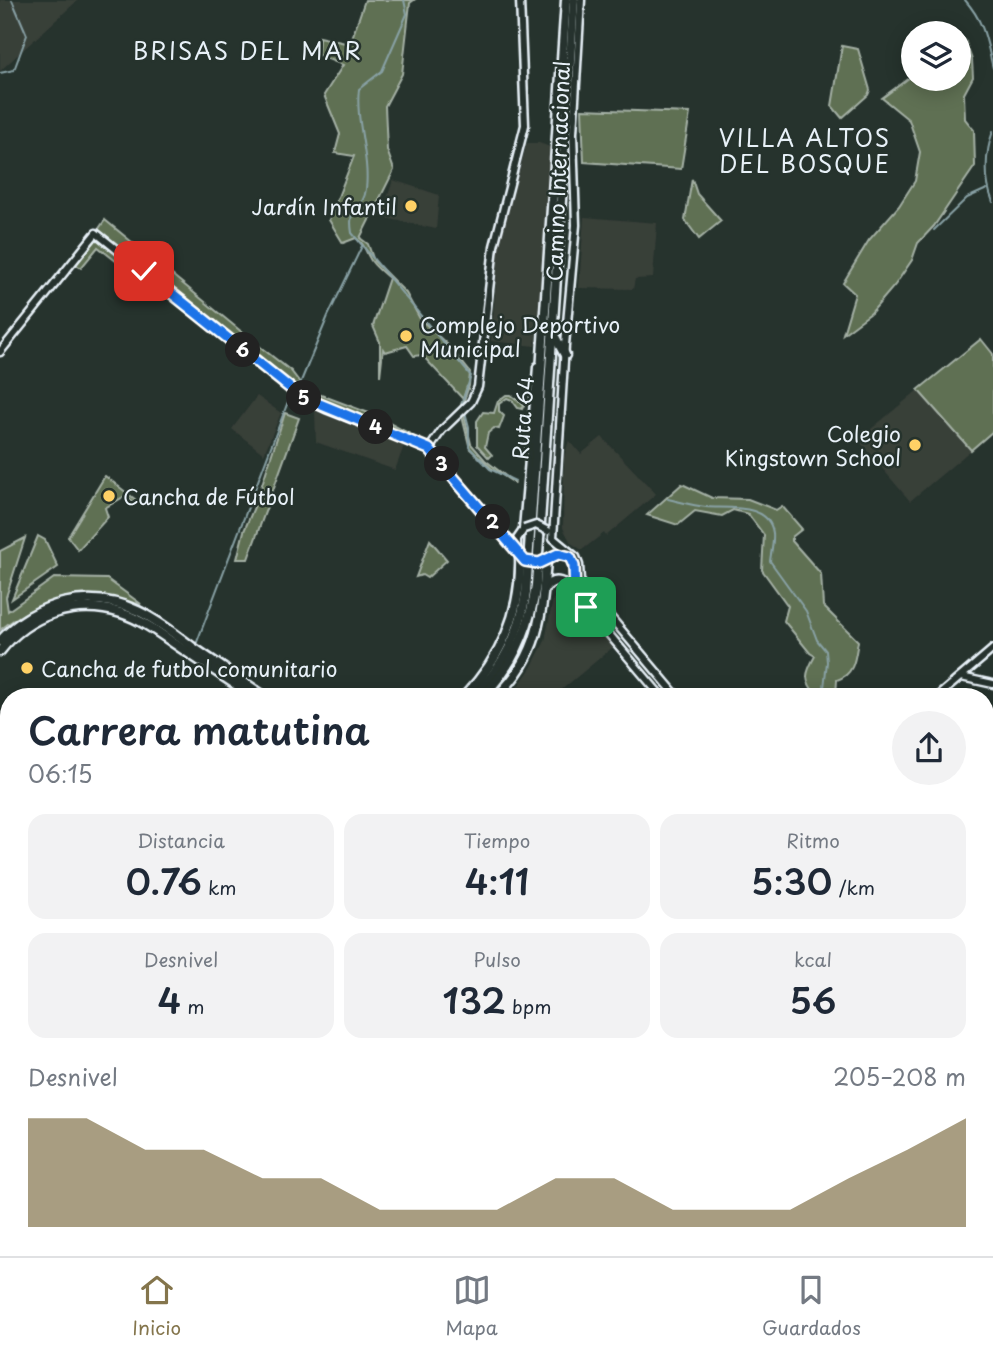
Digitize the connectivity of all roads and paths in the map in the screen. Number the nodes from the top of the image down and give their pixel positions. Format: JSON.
{"nodes":[{"id":1,"x":520,"y":0,"type":"edge"},
{"id":2,"x":566,"y":0,"type":"edge"},
{"id":3,"x":574,"y":0,"type":"edge"},
{"id":4,"x":581,"y":0,"type":"edge"},
{"id":5,"x":549,"y":329,"type":"junction"},
{"id":6,"x":0,"y":352,"type":"edge"},
{"id":7,"x":565,"y":355,"type":"junction"},
{"id":8,"x":429,"y":449,"type":"junction"},
{"id":9,"x":554,"y":511,"type":"junction"},
{"id":10,"x":540,"y":526,"type":"junction"},
{"id":11,"x":522,"y":531,"type":"junction"},
{"id":12,"x":503,"y":534,"type":"junction"},
{"id":13,"x":553,"y":538,"type":"junction"},
{"id":14,"x":521,"y":556,"type":"junction"},
{"id":15,"x":548,"y":559,"type":"junction"},
{"id":16,"x":544,"y":589,"type":"junction"},
{"id":17,"x":575,"y":594,"type":"junction"},
{"id":18,"x":595,"y":599,"type":"junction"},
{"id":19,"x":586,"y":607,"type":"junction"},
{"id":20,"x":5,"y":641,"type":"edge"},
{"id":21,"x":993,"y":649,"type":"edge"},
{"id":22,"x":0,"y":651,"type":"edge"},
{"id":23,"x":0,"y":658,"type":"edge"},
{"id":24,"x":961,"y":677,"type":"junction"},
{"id":25,"x":993,"y":684,"type":"edge"},
{"id":26,"x":241,"y":688,"type":"edge"},
{"id":27,"x":252,"y":688,"type":"edge"},
{"id":28,"x":472,"y":688,"type":"edge"},
{"id":29,"x":480,"y":688,"type":"edge"},
{"id":30,"x":490,"y":688,"type":"edge"},
{"id":31,"x":504,"y":688,"type":"edge"},
{"id":32,"x":654,"y":688,"type":"edge"},
{"id":33,"x":670,"y":688,"type":"edge"},
{"id":34,"x":948,"y":688,"type":"edge"}],
"edges":[{"from":1,"to":8,"type":"street"},
{"from":2,"to":5,"type":"highway","name":"Ruta 64"},
{"from":3,"to":5,"type":"highway","name":"Ruta 64"},
{"from":4,"to":7,"type":"street","name":"Camino Internacional"},
{"from":5,"to":7,"type":"highway"},
{"from":5,"to":11,"type":"highway"},
{"from":5,"to":29,"type":"highway","name":"Ruta 64"},
{"from":5,"to":30,"type":"highway","name":"Ruta 64"},
{"from":6,"to":8,"type":"street"},
{"from":7,"to":9,"type":"street","name":"Camino Internacional"},
{"from":8,"to":12,"type":"street"},
{"from":9,"to":10,"type":"street","name":"Camino Internacional","bridge":true},
{"from":9,"to":13,"type":"street","name":"Camino Internacional"},
{"from":10,"to":11,"type":"street","bridge":true},
{"from":10,"to":13,"type":"street","bridge":true},
{"from":11,"to":12,"type":"street"},
{"from":11,"to":14,"type":"street"},
{"from":12,"to":14,"type":"street"},
{"from":13,"to":15,"type":"street"},
{"from":13,"to":18,"type":"street"},
{"from":14,"to":15,"type":"street","bridge":true},
{"from":14,"to":28,"type":"highway"},
{"from":15,"to":16,"type":"highway"},
{"from":15,"to":17,"type":"street"},
{"from":16,"to":17,"type":"highway"},
{"from":16,"to":31,"type":"highway"},
{"from":17,"to":19,"type":"street"},
{"from":18,"to":19,"type":"street"},
{"from":18,"to":33,"type":"street"},
{"from":19,"to":32,"type":"street"},
{"from":20,"to":22,"type":"highway"},
{"from":20,"to":23,"type":"highway"},
{"from":20,"to":26,"type":"highway"},
{"from":20,"to":27,"type":"highway"},
{"from":21,"to":24,"type":"street"},
{"from":24,"to":25,"type":"street"},
{"from":24,"to":34,"type":"street"}]}
